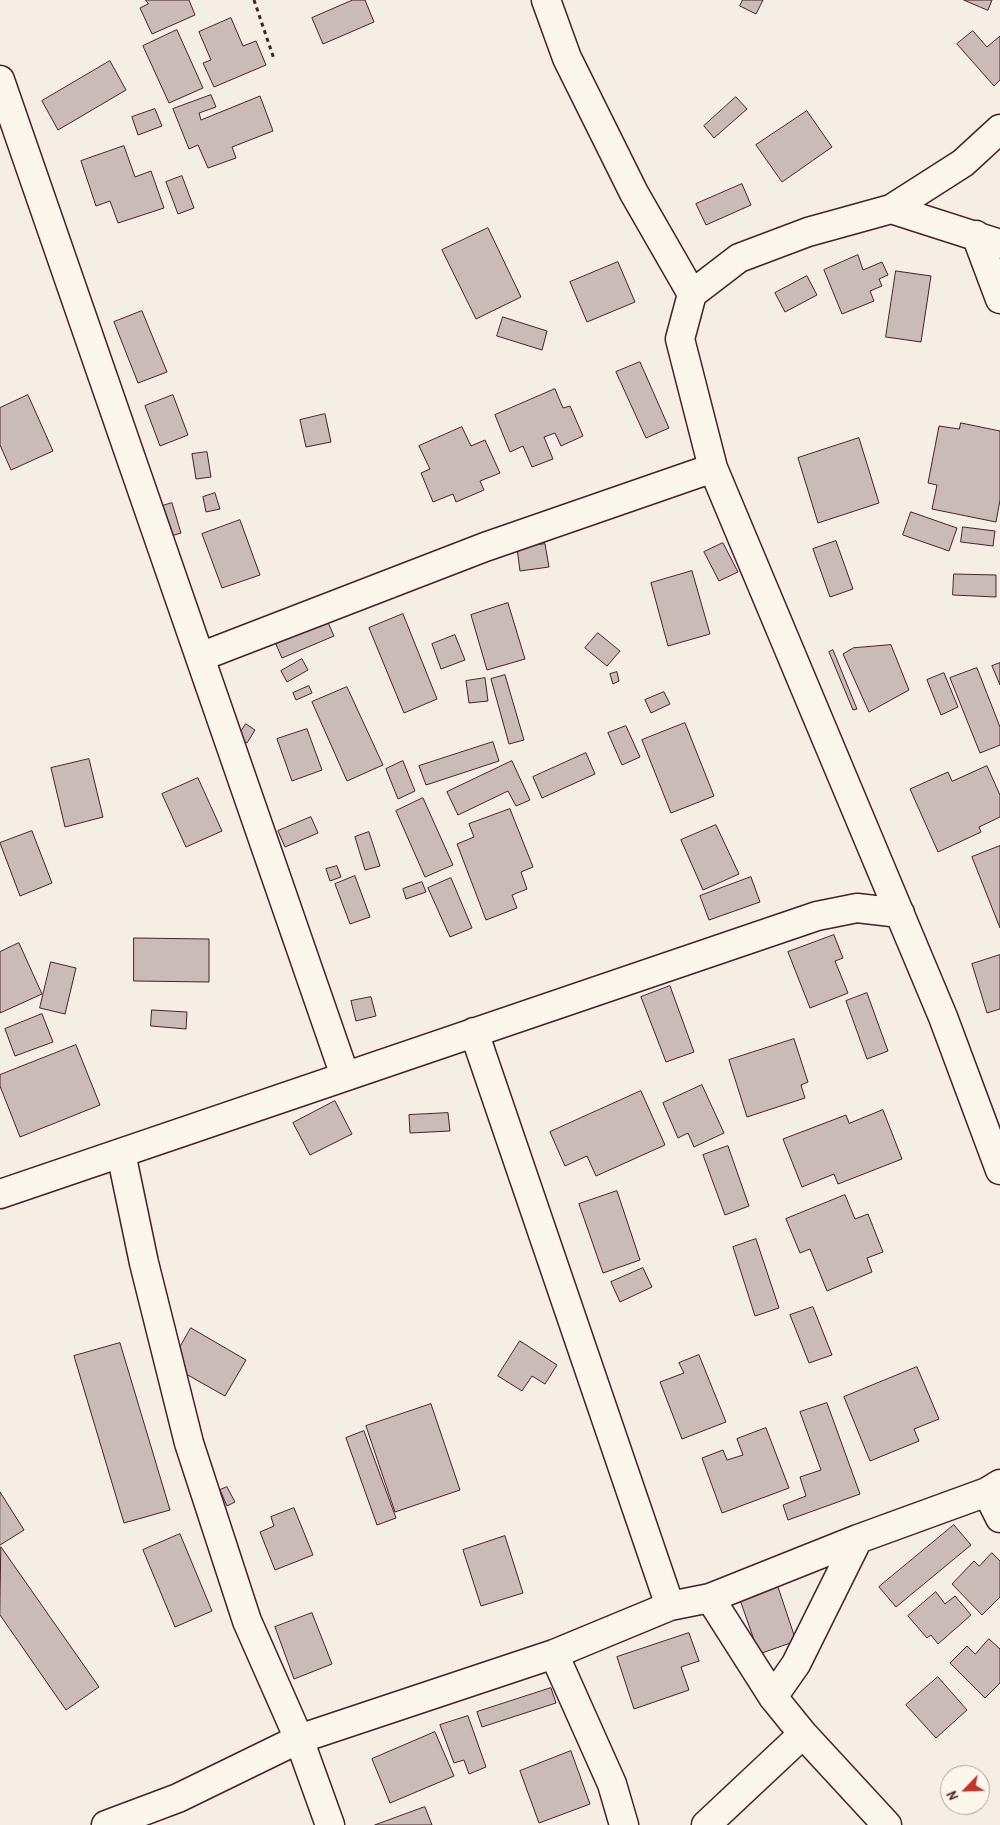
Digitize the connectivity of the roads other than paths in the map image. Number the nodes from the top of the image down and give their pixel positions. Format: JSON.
{"nodes":[{"id":1,"x":546,"y":0,"type":"edge"},
{"id":2,"x":0,"y":80,"type":"edge"},
{"id":3,"x":1000,"y":129,"type":"edge"},
{"id":4,"x":891,"y":209,"type":"junction"},
{"id":5,"x":988,"y":240,"type":"edge"},
{"id":6,"x":692,"y":294,"type":"junction"},
{"id":7,"x":1000,"y":298,"type":"edge"},
{"id":8,"x":713,"y":468,"type":"junction"},
{"id":9,"x":200,"y":657,"type":"junction"},
{"id":10,"x":900,"y":913,"type":"junction"},
{"id":11,"x":474,"y":1032,"type":"junction"},
{"id":12,"x":345,"y":1076,"type":"junction"},
{"id":13,"x":121,"y":1152,"type":"junction"},
{"id":14,"x":1000,"y":1170,"type":"edge"},
{"id":15,"x":0,"y":1194,"type":"edge"},
{"id":16,"x":993,"y":1488,"type":"edge"},
{"id":17,"x":1000,"y":1518,"type":"edge"},
{"id":18,"x":858,"y":1539,"type":"junction"},
{"id":19,"x":710,"y":1598,"type":"junction"},
{"id":20,"x":670,"y":1606,"type":"junction"},
{"id":21,"x":554,"y":1654,"type":"junction"},
{"id":22,"x":773,"y":1697,"type":"junction"},
{"id":23,"x":803,"y":1734,"type":"junction"},
{"id":24,"x":299,"y":1739,"type":"junction"},
{"id":25,"x":106,"y":1825,"type":"edge"},
{"id":26,"x":330,"y":1825,"type":"edge"},
{"id":27,"x":624,"y":1825,"type":"edge"},
{"id":28,"x":706,"y":1825,"type":"edge"},
{"id":29,"x":887,"y":1825,"type":"edge"}],
"edges":[{"from":1,"to":6,"type":"street"},
{"from":2,"to":9,"type":"street"},
{"from":3,"to":4,"type":"street"},
{"from":4,"to":5,"type":"street"},
{"from":4,"to":6,"type":"street"},
{"from":5,"to":7,"type":"street"},
{"from":6,"to":8,"type":"street"},
{"from":8,"to":9,"type":"street"},
{"from":8,"to":10,"type":"street"},
{"from":9,"to":12,"type":"street"},
{"from":10,"to":11,"type":"street"},
{"from":10,"to":14,"type":"street"},
{"from":11,"to":12,"type":"street"},
{"from":11,"to":20,"type":"street"},
{"from":12,"to":13,"type":"street"},
{"from":13,"to":15,"type":"street"},
{"from":13,"to":24,"type":"street"},
{"from":16,"to":17,"type":"street"},
{"from":16,"to":18,"type":"street"},
{"from":18,"to":19,"type":"street"},
{"from":18,"to":22,"type":"street"},
{"from":19,"to":20,"type":"street"},
{"from":19,"to":22,"type":"street"},
{"from":20,"to":21,"type":"street"},
{"from":21,"to":24,"type":"street"},
{"from":21,"to":27,"type":"street"},
{"from":22,"to":23,"type":"street"},
{"from":23,"to":28,"type":"street"},
{"from":23,"to":29,"type":"street"},
{"from":24,"to":25,"type":"street"},
{"from":24,"to":26,"type":"street"}]}
